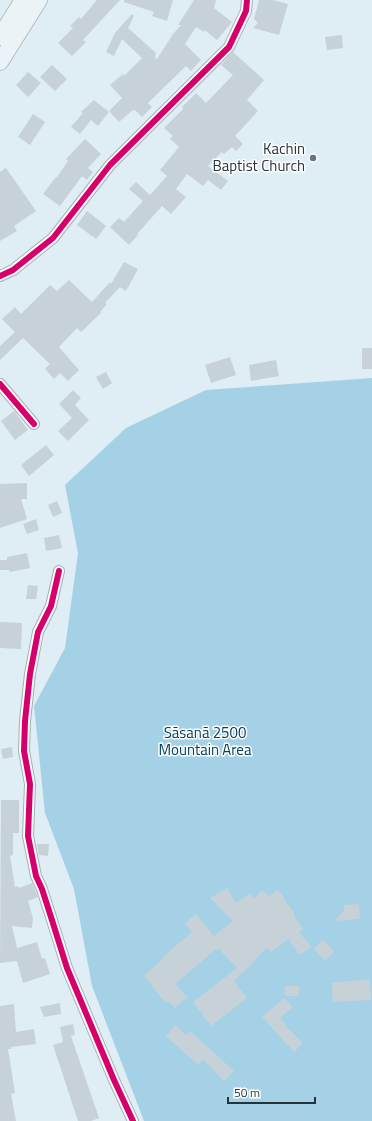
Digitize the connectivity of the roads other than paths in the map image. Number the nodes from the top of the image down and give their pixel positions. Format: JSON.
{"nodes":[{"id":1,"x":23,"y":0,"type":"edge"},
{"id":2,"x":39,"y":0,"type":"edge"},
{"id":3,"x":247,"y":0,"type":"edge"},
{"id":4,"x":0,"y":37,"type":"edge"},
{"id":5,"x":0,"y":62,"type":"edge"},
{"id":6,"x":0,"y":276,"type":"edge"},
{"id":7,"x":0,"y":384,"type":"edge"},
{"id":8,"x":34,"y":424,"type":"dead end"},
{"id":9,"x":59,"y":571,"type":"dead end"},
{"id":10,"x":133,"y":1121,"type":"edge"}],
"edges":[{"from":1,"to":4,"type":"main road"},
{"from":2,"to":5,"type":"main road"},
{"from":3,"to":6,"type":"street"},
{"from":7,"to":8,"type":"street"},
{"from":9,"to":10,"type":"street"}]}
